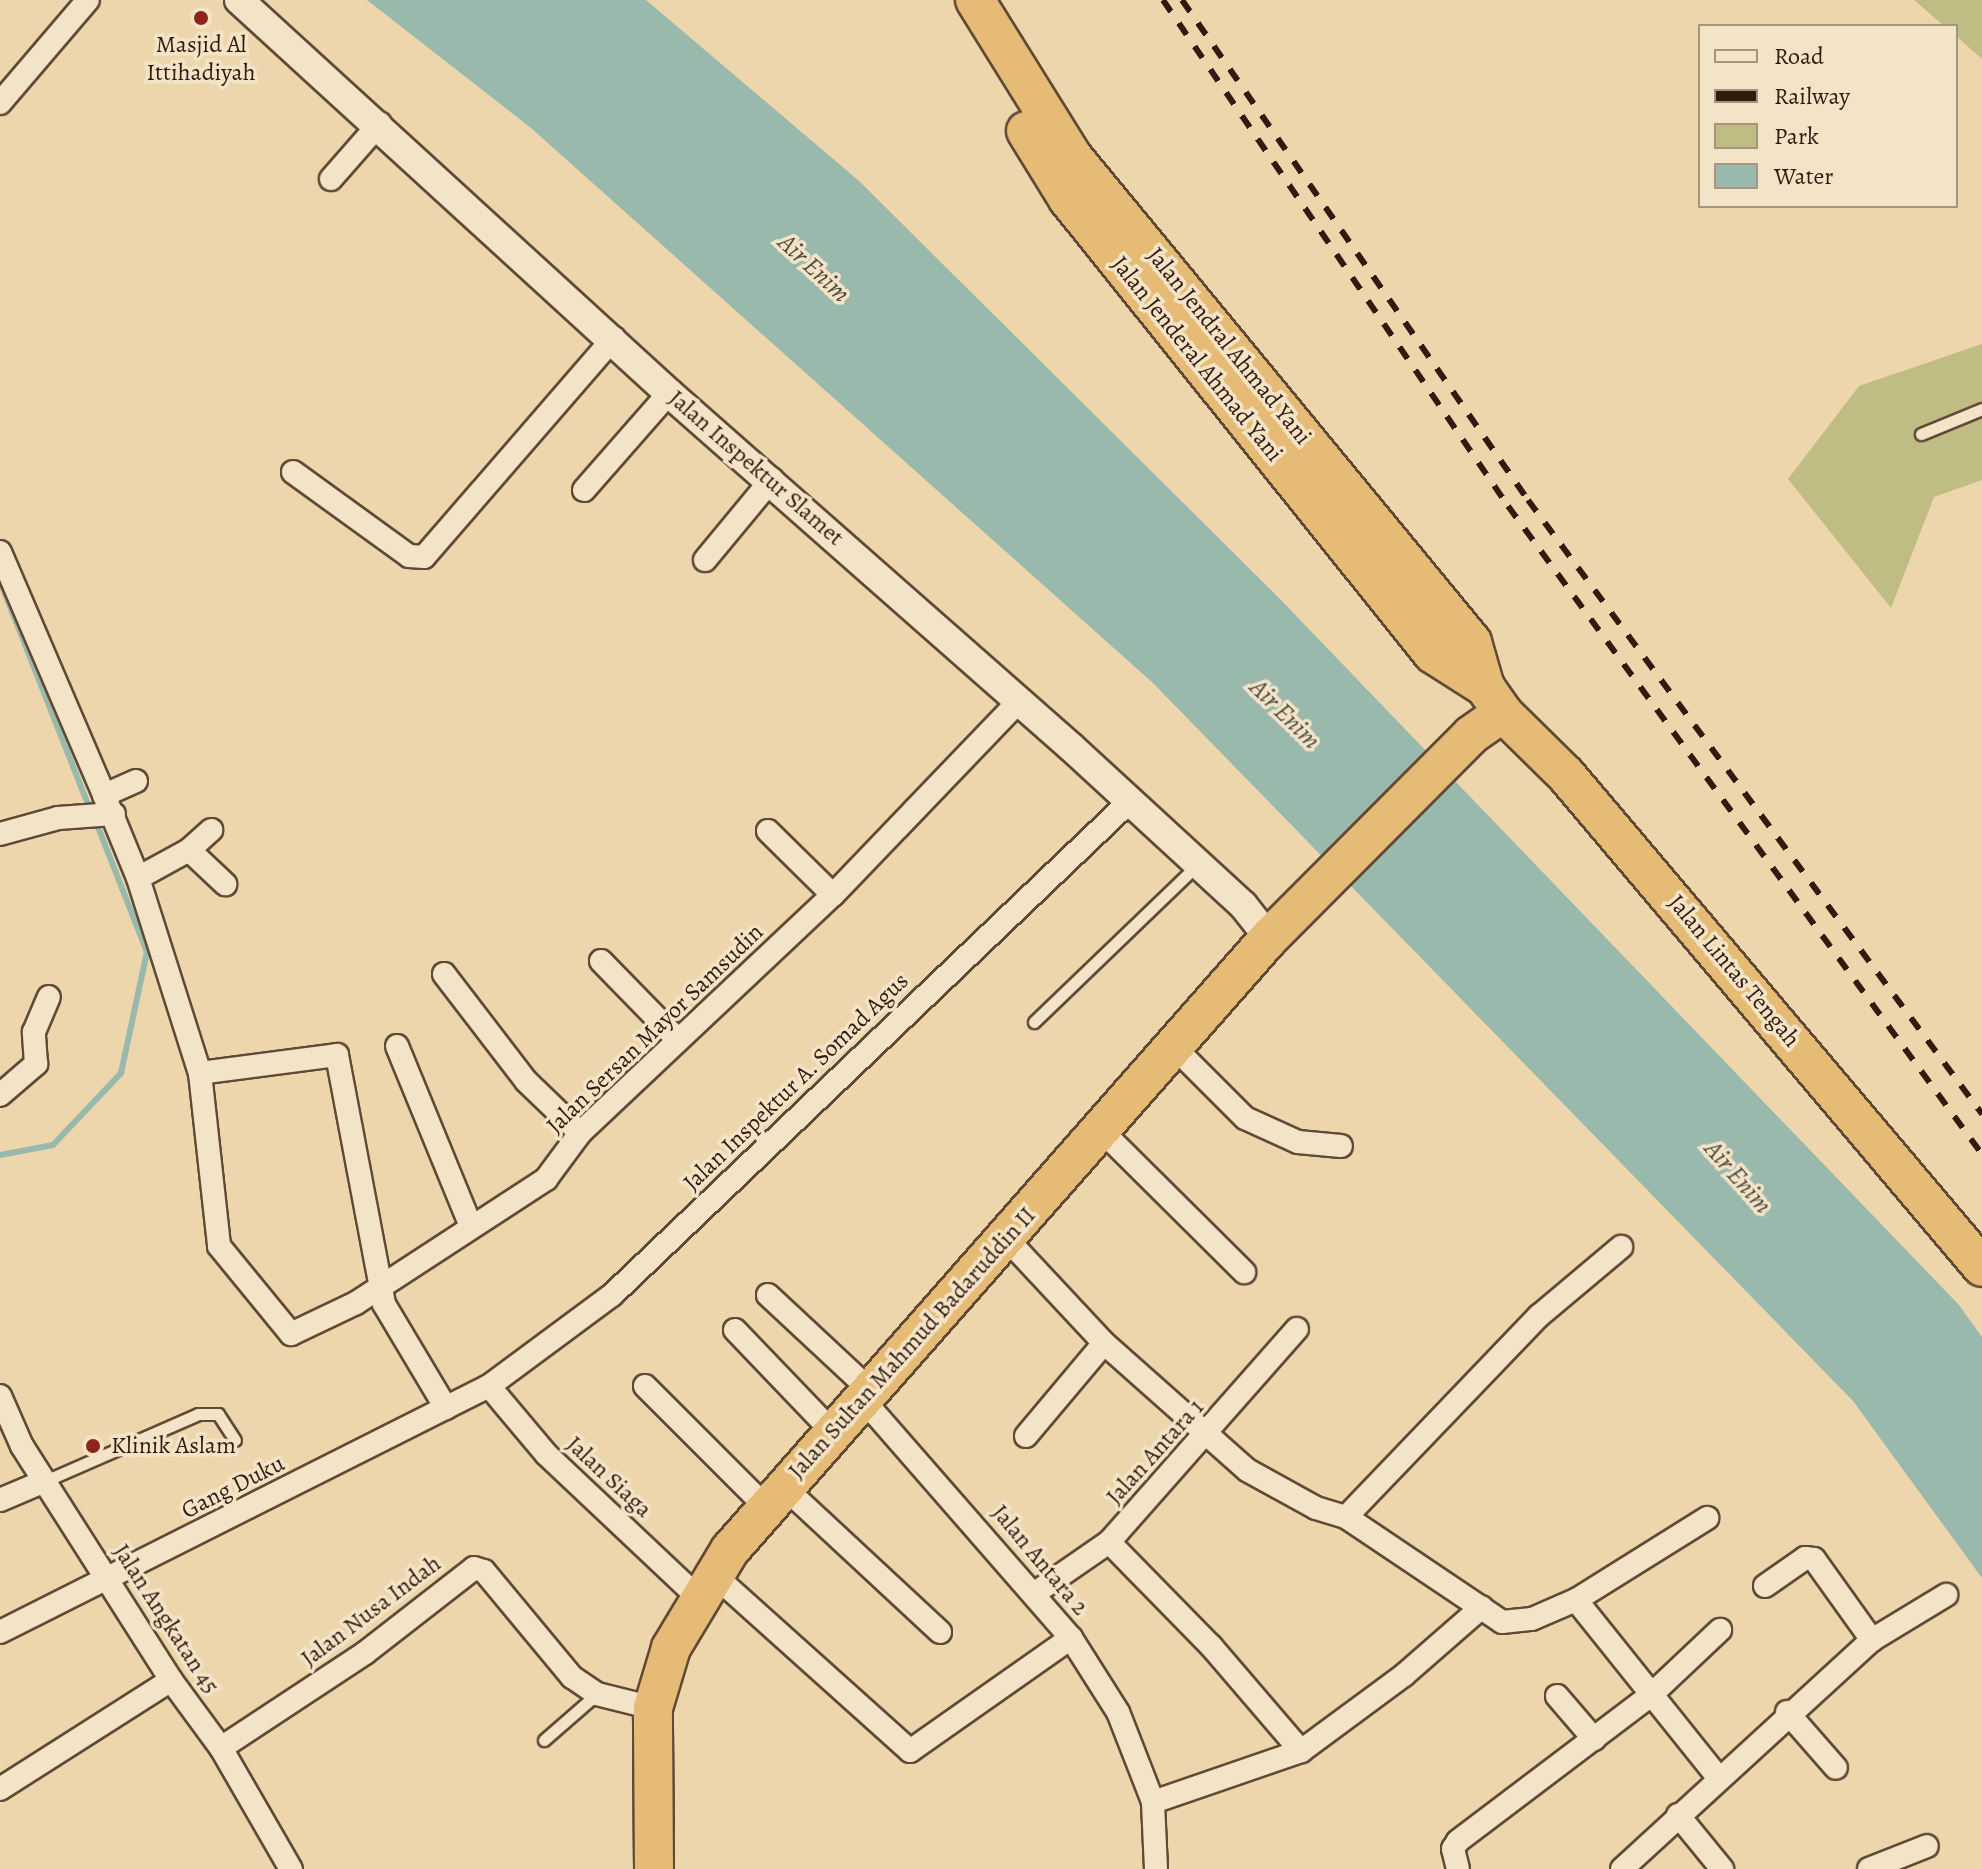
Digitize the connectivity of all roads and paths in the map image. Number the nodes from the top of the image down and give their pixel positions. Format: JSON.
{"nodes":[{"id":1,"x":88,"y":0,"type":"edge"},
{"id":2,"x":239,"y":0,"type":"edge"},
{"id":3,"x":945,"y":0,"type":"edge"},
{"id":4,"x":975,"y":0,"type":"edge"},
{"id":5,"x":0,"y":103,"type":"edge"},
{"id":6,"x":380,"y":123,"type":"junction"},
{"id":7,"x":331,"y":179,"type":"dead end"},
{"id":8,"x":614,"y":338,"type":"junction"},
{"id":9,"x":669,"y":393,"type":"junction"},
{"id":10,"x":1982,"y":409,"type":"edge"},
{"id":11,"x":1921,"y":434,"type":"dead end"},
{"id":12,"x":293,"y":472,"type":"dead end"},
{"id":13,"x":772,"y":479,"type":"junction"},
{"id":14,"x":584,"y":490,"type":"dead end"},
{"id":15,"x":0,"y":552,"type":"edge"},
{"id":16,"x":705,"y":560,"type":"dead end"},
{"id":17,"x":1494,"y":700,"type":"junction"},
{"id":18,"x":1019,"y":701,"type":"junction"},
{"id":19,"x":136,"y":781,"type":"dead end"},
{"id":20,"x":1129,"y":802,"type":"junction"},
{"id":21,"x":108,"y":809,"type":"junction"},
{"id":22,"x":211,"y":830,"type":"dead end"},
{"id":23,"x":768,"y":831,"type":"dead end"},
{"id":24,"x":0,"y":834,"type":"edge"},
{"id":25,"x":189,"y":850,"type":"junction"},
{"id":26,"x":1198,"y":864,"type":"junction"},
{"id":27,"x":138,"y":878,"type":"junction"},
{"id":28,"x":225,"y":884,"type":"dead end"},
{"id":29,"x":833,"y":895,"type":"junction"},
{"id":30,"x":1269,"y":938,"type":"junction"},
{"id":31,"x":601,"y":961,"type":"dead end"},
{"id":32,"x":444,"y":974,"type":"dead end"},
{"id":33,"x":49,"y":997,"type":"dead end"},
{"id":34,"x":1034,"y":1022,"type":"dead end"},
{"id":35,"x":678,"y":1040,"type":"junction"},
{"id":36,"x":397,"y":1046,"type":"dead end"},
{"id":37,"x":1175,"y":1048,"type":"junction"},
{"id":38,"x":200,"y":1073,"type":"junction"},
{"id":39,"x":0,"y":1095,"type":"edge"},
{"id":40,"x":1103,"y":1132,"type":"junction"},
{"id":41,"x":580,"y":1133,"type":"junction"},
{"id":42,"x":1341,"y":1146,"type":"dead end"},
{"id":43,"x":470,"y":1224,"type":"junction"},
{"id":44,"x":1006,"y":1238,"type":"junction"},
{"id":45,"x":1621,"y":1247,"type":"dead end"},
{"id":46,"x":1982,"y":1267,"type":"edge"},
{"id":47,"x":1244,"y":1272,"type":"dead end"},
{"id":48,"x":381,"y":1287,"type":"junction"},
{"id":49,"x":768,"y":1295,"type":"dead end"},
{"id":50,"x":1297,"y":1329,"type":"dead end"},
{"id":51,"x":735,"y":1330,"type":"dead end"},
{"id":52,"x":1104,"y":1343,"type":"junction"},
{"id":53,"x":489,"y":1386,"type":"junction"},
{"id":54,"x":645,"y":1386,"type":"dead end"},
{"id":55,"x":866,"y":1394,"type":"junction"},
{"id":56,"x":0,"y":1396,"type":"edge"},
{"id":57,"x":446,"y":1408,"type":"junction"},
{"id":58,"x":832,"y":1431,"type":"junction"},
{"id":59,"x":1026,"y":1436,"type":"dead end"},
{"id":60,"x":1206,"y":1436,"type":"junction"},
{"id":61,"x":235,"y":1440,"type":"dead end"},
{"id":62,"x":45,"y":1481,"type":"junction"},
{"id":63,"x":775,"y":1496,"type":"junction"},
{"id":64,"x":0,"y":1500,"type":"edge"},
{"id":65,"x":1346,"y":1517,"type":"junction"},
{"id":66,"x":1707,"y":1518,"type":"dead end"},
{"id":67,"x":1109,"y":1542,"type":"junction"},
{"id":68,"x":110,"y":1579,"type":"junction"},
{"id":69,"x":707,"y":1586,"type":"junction"},
{"id":70,"x":1765,"y":1586,"type":"dead end"},
{"id":71,"x":1035,"y":1593,"type":"junction"},
{"id":72,"x":1946,"y":1595,"type":"dead end"},
{"id":73,"x":1576,"y":1600,"type":"junction"},
{"id":74,"x":1482,"y":1607,"type":"junction"},
{"id":75,"x":1720,"y":1630,"type":"dead end"},
{"id":76,"x":0,"y":1632,"type":"edge"},
{"id":77,"x":940,"y":1632,"type":"dead end"},
{"id":78,"x":1071,"y":1638,"type":"junction"},
{"id":79,"x":1872,"y":1640,"type":"junction"},
{"id":80,"x":171,"y":1680,"type":"junction"},
{"id":81,"x":597,"y":1694,"type":"junction"},
{"id":82,"x":1651,"y":1695,"type":"junction"},
{"id":83,"x":1557,"y":1696,"type":"dead end"},
{"id":84,"x":653,"y":1708,"type":"junction"},
{"id":85,"x":1787,"y":1712,"type":"junction"},
{"id":86,"x":1594,"y":1739,"type":"junction"},
{"id":87,"x":544,"y":1740,"type":"dead end"},
{"id":88,"x":221,"y":1748,"type":"junction"},
{"id":89,"x":903,"y":1748,"type":"joint"},
{"id":90,"x":1301,"y":1751,"type":"junction"},
{"id":91,"x":1836,"y":1768,"type":"dead end"},
{"id":92,"x":1718,"y":1777,"type":"junction"},
{"id":93,"x":0,"y":1789,"type":"edge"},
{"id":94,"x":1153,"y":1802,"type":"junction"},
{"id":95,"x":1678,"y":1815,"type":"junction"},
{"id":96,"x":1927,"y":1846,"type":"dead end"},
{"id":97,"x":290,"y":1869,"type":"edge"},
{"id":98,"x":654,"y":1869,"type":"edge"},
{"id":99,"x":1156,"y":1869,"type":"edge"},
{"id":100,"x":1458,"y":1869,"type":"edge"},
{"id":101,"x":1622,"y":1869,"type":"edge"},
{"id":102,"x":1722,"y":1869,"type":"edge"},
{"id":103,"x":1869,"y":1869,"type":"edge"}],
"edges":[{"from":1,"to":5,"type":"street"},
{"from":2,"to":6,"type":"street","name":"Jalan Inspektur Slamet"},
{"from":3,"to":17,"type":"highway","name":"Jalan Jenderal Ahmad Yani"},
{"from":4,"to":17,"type":"highway","name":"Jalan Jendral Ahmad Yani"},
{"from":6,"to":7,"type":"street"},
{"from":6,"to":8,"type":"street","name":"Jalan Inspektur Slamet"},
{"from":8,"to":9,"type":"street","name":"Jalan Inspektur Slamet"},
{"from":8,"to":12,"type":"street"},
{"from":9,"to":13,"type":"street","name":"Jalan Inspektur Slamet"},
{"from":9,"to":14,"type":"street"},
{"from":10,"to":11,"type":"lane"},
{"from":13,"to":16,"type":"street"},
{"from":13,"to":18,"type":"street","name":"Jalan Inspektur Slamet"},
{"from":15,"to":21,"type":"street"},
{"from":17,"to":30,"type":"highway","name":"Jalan Sultan Mahmud Badaruddin II"},
{"from":17,"to":46,"type":"highway","name":"Jalan Lintas Tengah"},
{"from":18,"to":20,"type":"street","name":"Jalan Inspektur Slamet"},
{"from":18,"to":29,"type":"street","name":"Jalan Sersan Mayor Samsudin"},
{"from":19,"to":21,"type":"street"},
{"from":20,"to":26,"type":"street","name":"Jalan Inspektur Slamet"},
{"from":20,"to":53,"type":"street","name":"Jalan Inspektur A. Somad Agus"},
{"from":21,"to":24,"type":"street"},
{"from":21,"to":27,"type":"street"},
{"from":22,"to":25,"type":"street"},
{"from":23,"to":29,"type":"street"},
{"from":25,"to":27,"type":"street"},
{"from":25,"to":28,"type":"street"},
{"from":26,"to":30,"type":"street","name":"Jalan Inspektur Slamet"},
{"from":26,"to":34,"type":"lane"},
{"from":27,"to":38,"type":"street"},
{"from":29,"to":35,"type":"street","name":"Jalan Sersan Mayor Samsudin"},
{"from":30,"to":37,"type":"highway","name":"Jalan Sultan Mahmud Badaruddin II"},
{"from":31,"to":35,"type":"street"},
{"from":32,"to":41,"type":"street"},
{"from":33,"to":39,"type":"street"},
{"from":35,"to":41,"type":"street","name":"Jalan Sersan Mayor Samsudin"},
{"from":36,"to":43,"type":"street"},
{"from":37,"to":40,"type":"highway","name":"Jalan Sultan Mahmud Badaruddin II"},
{"from":37,"to":42,"type":"street"},
{"from":38,"to":48,"type":"street"},
{"from":38,"to":48,"type":"street","name":"Jalan Sersan Mayor Samsudin"},
{"from":40,"to":44,"type":"highway","name":"Jalan Sultan Mahmud Badaruddin II"},
{"from":40,"to":47,"type":"street"},
{"from":41,"to":43,"type":"street","name":"Jalan Sersan Mayor Samsudin"},
{"from":43,"to":48,"type":"street","name":"Jalan Sersan Mayor Samsudin"},
{"from":44,"to":52,"type":"street"},
{"from":44,"to":55,"type":"highway","name":"Jalan Sultan Mahmud Badaruddin II"},
{"from":45,"to":65,"type":"street"},
{"from":48,"to":57,"type":"street"},
{"from":49,"to":55,"type":"street","name":"Jalan Antara 2"},
{"from":50,"to":60,"type":"street","name":"Jalan Antara 1"},
{"from":51,"to":58,"type":"street"},
{"from":52,"to":59,"type":"street"},
{"from":52,"to":60,"type":"street"},
{"from":53,"to":57,"type":"street","name":"Gang Duku"},
{"from":53,"to":69,"type":"street","name":"Jalan Siaga"},
{"from":54,"to":63,"type":"street"},
{"from":55,"to":58,"type":"highway","name":"Jalan Sultan Mahmud Badaruddin II"},
{"from":55,"to":71,"type":"street","name":"Jalan Antara 2"},
{"from":56,"to":62,"type":"street","name":"Jalan Angkatan 45"},
{"from":57,"to":68,"type":"street","name":"Gang Duku"},
{"from":58,"to":63,"type":"highway","name":"Jalan Sultan Mahmud Badaruddin II"},
{"from":60,"to":65,"type":"street"},
{"from":60,"to":67,"type":"street","name":"Jalan Antara 1"},
{"from":61,"to":62,"type":"lane"},
{"from":62,"to":64,"type":"street"},
{"from":62,"to":68,"type":"street","name":"Jalan Angkatan 45"},
{"from":63,"to":69,"type":"highway","name":"Jalan Sultan Mahmud Badaruddin II"},
{"from":63,"to":77,"type":"street"},
{"from":65,"to":74,"type":"street"},
{"from":66,"to":73,"type":"street"},
{"from":67,"to":71,"type":"street","name":"Jalan Antara 1"},
{"from":67,"to":90,"type":"street"},
{"from":68,"to":76,"type":"street","name":"Gang Duku"},
{"from":68,"to":80,"type":"street","name":"Jalan Angkatan 45"},
{"from":69,"to":84,"type":"highway","name":"Jalan Sultan Mahmud Badaruddin II"},
{"from":69,"to":89,"type":"street","name":"Jalan Siaga"},
{"from":70,"to":79,"type":"street"},
{"from":71,"to":78,"type":"street","name":"Jalan Antara 2"},
{"from":72,"to":79,"type":"street"},
{"from":73,"to":74,"type":"street"},
{"from":73,"to":82,"type":"street"},
{"from":74,"to":90,"type":"street"},
{"from":75,"to":82,"type":"street"},
{"from":78,"to":89,"type":"street","name":"Jalan Antara 2"},
{"from":78,"to":94,"type":"street"},
{"from":79,"to":85,"type":"street"},
{"from":80,"to":88,"type":"street","name":"Jalan Angkatan 45"},
{"from":80,"to":93,"type":"street"},
{"from":81,"to":84,"type":"street","name":"Jalan Nusa Indah"},
{"from":81,"to":87,"type":"lane"},
{"from":81,"to":88,"type":"street","name":"Jalan Nusa Indah"},
{"from":82,"to":86,"type":"street"},
{"from":82,"to":92,"type":"street"},
{"from":83,"to":86,"type":"street"},
{"from":84,"to":98,"type":"highway","name":"Jalan Sultan Mahmud Badaruddin II"},
{"from":85,"to":91,"type":"street"},
{"from":85,"to":92,"type":"street"},
{"from":86,"to":100,"type":"street"},
{"from":88,"to":97,"type":"street","name":"Jalan Angkatan 45"},
{"from":90,"to":94,"type":"street"},
{"from":92,"to":95,"type":"street"},
{"from":94,"to":99,"type":"street"},
{"from":95,"to":101,"type":"street"},
{"from":95,"to":102,"type":"street"},
{"from":96,"to":103,"type":"street"}]}
